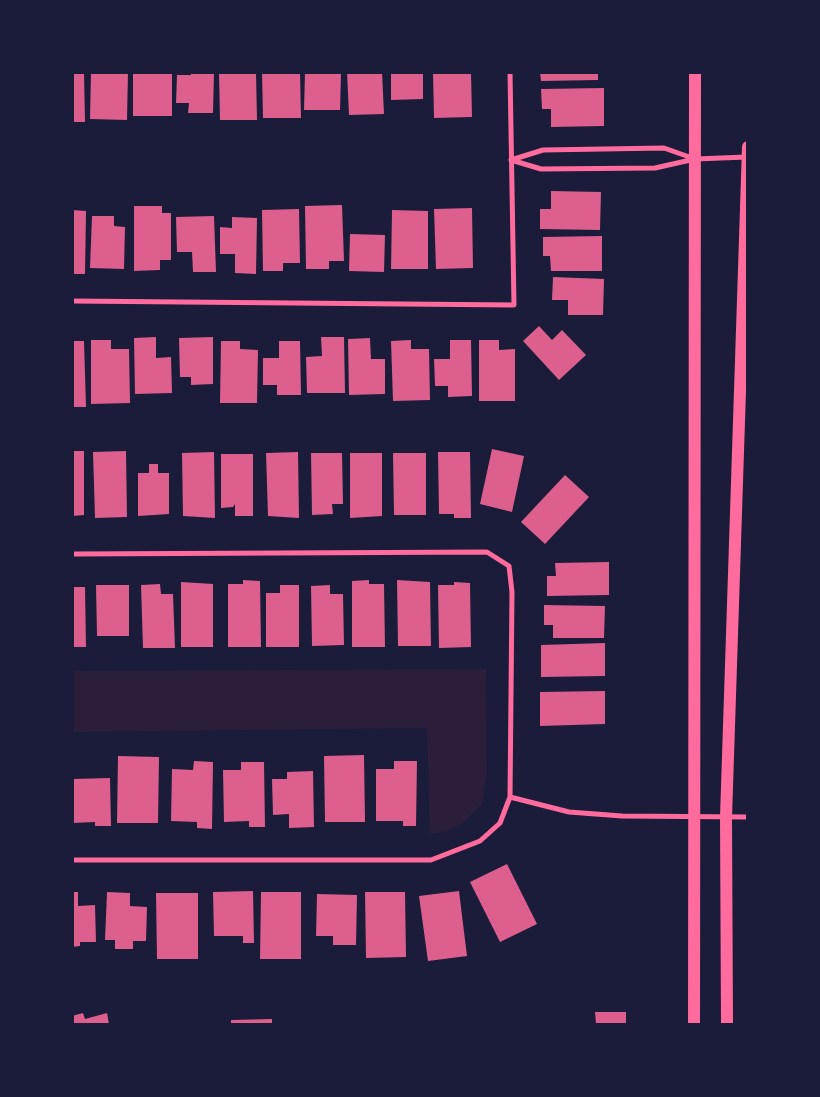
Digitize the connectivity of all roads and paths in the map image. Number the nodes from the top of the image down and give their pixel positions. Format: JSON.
{"nodes":[{"id":1,"x":510,"y":72,"type":"edge"},
{"id":2,"x":695,"y":72,"type":"edge"},
{"id":3,"x":748,"y":147,"type":"edge"},
{"id":4,"x":747,"y":158,"type":"edge"},
{"id":5,"x":695,"y":159,"type":"junction"},
{"id":6,"x":511,"y":160,"type":"junction"},
{"id":7,"x":72,"y":301,"type":"edge"},
{"id":8,"x":72,"y":554,"type":"edge"},
{"id":9,"x":510,"y":797,"type":"junction"},
{"id":10,"x":694,"y":818,"type":"junction"},
{"id":11,"x":726,"y":818,"type":"junction"},
{"id":12,"x":748,"y":818,"type":"edge"},
{"id":13,"x":72,"y":860,"type":"edge"},
{"id":14,"x":694,"y":1024,"type":"edge"},
{"id":15,"x":727,"y":1024,"type":"edge"}],
"edges":[{"from":1,"to":6,"type":"street"},
{"from":2,"to":5,"type":"main road"},
{"from":3,"to":4,"type":"main road"},
{"from":4,"to":5,"type":"street"},
{"from":4,"to":11,"type":"main road"},
{"from":5,"to":6,"type":"street"},
{"from":5,"to":6,"type":"street"},
{"from":5,"to":10,"type":"main road"},
{"from":6,"to":7,"type":"street"},
{"from":8,"to":9,"type":"street"},
{"from":9,"to":10,"type":"street"},
{"from":9,"to":13,"type":"street"},
{"from":10,"to":11,"type":"street"},
{"from":10,"to":14,"type":"main road"},
{"from":11,"to":12,"type":"street"},
{"from":11,"to":15,"type":"main road"}]}
